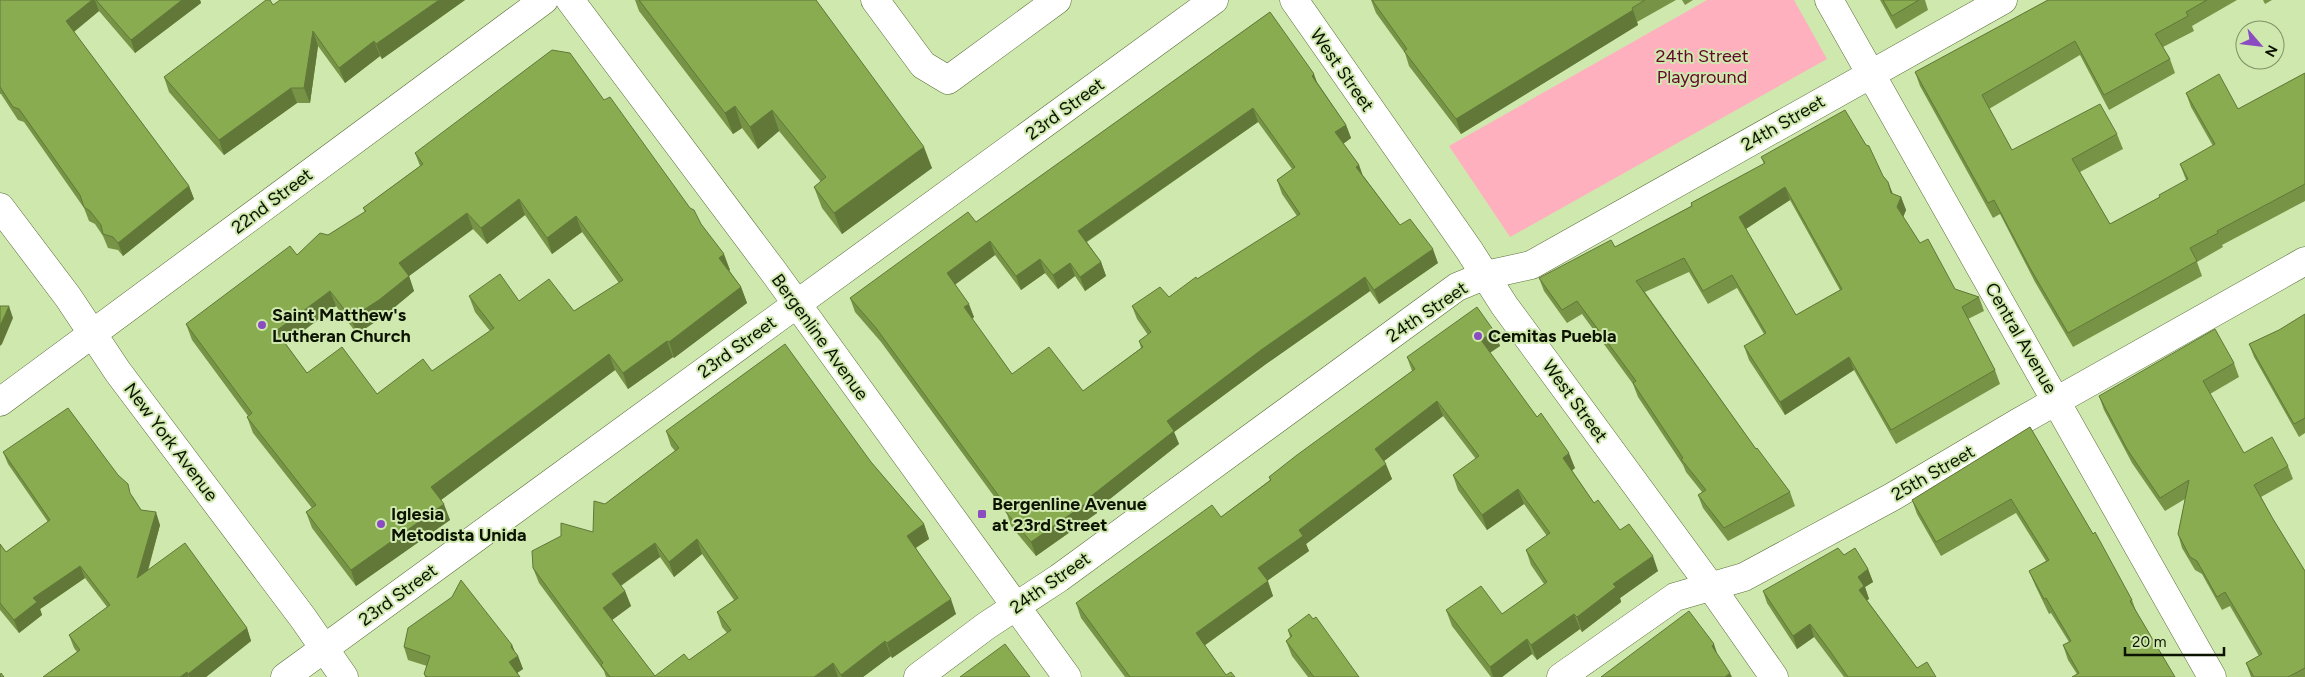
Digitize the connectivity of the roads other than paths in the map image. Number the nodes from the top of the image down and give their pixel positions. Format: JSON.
{"nodes":[{"id":1,"x":544,"y":0,"type":"edge"},
{"id":2,"x":570,"y":0,"type":"edge"},
{"id":3,"x":875,"y":0,"type":"edge"},
{"id":4,"x":1057,"y":0,"type":"edge"},
{"id":5,"x":1214,"y":0,"type":"edge"},
{"id":6,"x":1294,"y":0,"type":"edge"},
{"id":7,"x":1828,"y":0,"type":"edge"},
{"id":8,"x":2003,"y":0,"type":"edge"},
{"id":9,"x":1870,"y":73,"type":"junction"},
{"id":10,"x":0,"y":206,"type":"edge"},
{"id":11,"x":2305,"y":261,"type":"edge"},
{"id":12,"x":1486,"y":275,"type":"junction"},
{"id":13,"x":795,"y":304,"type":"junction"},
{"id":14,"x":93,"y":335,"type":"junction"},
{"id":15,"x":2057,"y":401,"type":"junction"},
{"id":16,"x":0,"y":402,"type":"edge"},
{"id":17,"x":1711,"y":587,"type":"junction"},
{"id":18,"x":1016,"y":608,"type":"junction"},
{"id":19,"x":324,"y":649,"type":"junction"},
{"id":20,"x":285,"y":677,"type":"edge"},
{"id":21,"x":344,"y":677,"type":"edge"},
{"id":22,"x":918,"y":677,"type":"edge"},
{"id":23,"x":1067,"y":677,"type":"edge"},
{"id":24,"x":1561,"y":677,"type":"edge"},
{"id":25,"x":1774,"y":677,"type":"edge"},
{"id":26,"x":2212,"y":677,"type":"edge"}],
"edges":[{"from":1,"to":14,"type":"street","name":"22nd Street"},
{"from":2,"to":13,"type":"street","name":"Bergenline Avenue"},
{"from":3,"to":4,"type":"street"},
{"from":5,"to":13,"type":"street","name":"23rd Street"},
{"from":6,"to":12,"type":"street","name":"West Street"},
{"from":7,"to":9,"type":"street","name":"Central Avenue"},
{"from":8,"to":9,"type":"street","name":"24th Street"},
{"from":9,"to":12,"type":"street","name":"24th Street"},
{"from":9,"to":15,"type":"street","name":"Central Avenue"},
{"from":10,"to":14,"type":"street","name":"New York Avenue"},
{"from":11,"to":15,"type":"street","name":"25th Street"},
{"from":12,"to":17,"type":"street","name":"West Street"},
{"from":12,"to":18,"type":"street","name":"24th Street"},
{"from":13,"to":18,"type":"street","name":"Bergenline Avenue"},
{"from":13,"to":19,"type":"street","name":"23rd Street"},
{"from":14,"to":16,"type":"street","name":"22nd Street"},
{"from":14,"to":19,"type":"street","name":"New York Avenue"},
{"from":15,"to":17,"type":"street","name":"25th Street"},
{"from":15,"to":26,"type":"street","name":"Central Avenue"},
{"from":17,"to":24,"type":"street","name":"25th Street"},
{"from":17,"to":25,"type":"street","name":"West Street"},
{"from":18,"to":22,"type":"street","name":"24th Street"},
{"from":18,"to":23,"type":"street","name":"Bergenline Avenue"},
{"from":19,"to":20,"type":"street","name":"23rd Street"},
{"from":19,"to":21,"type":"street","name":"New York Avenue"}]}
